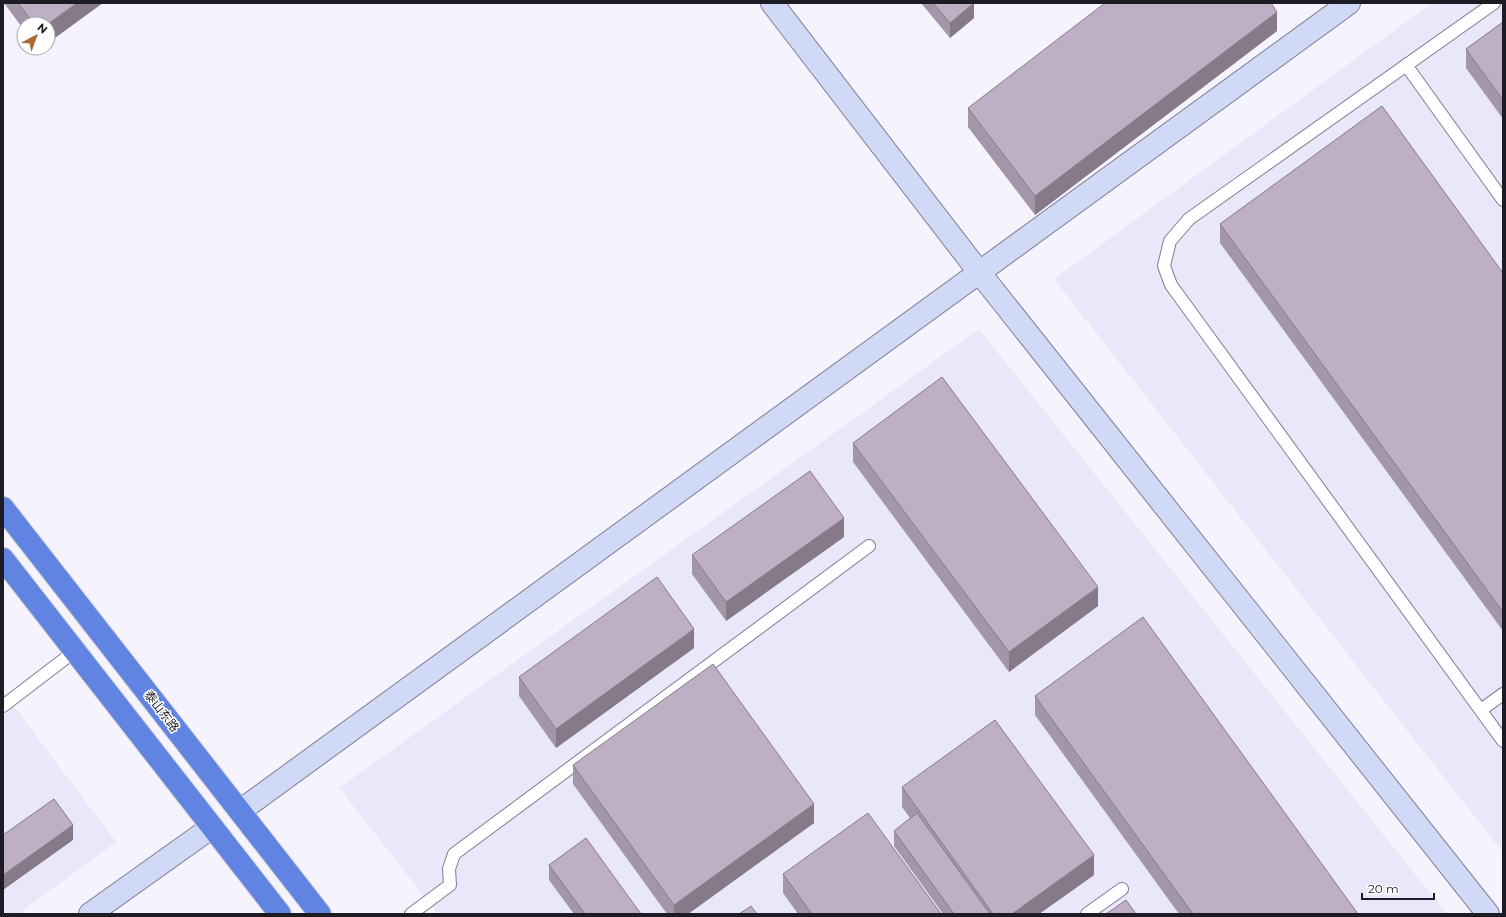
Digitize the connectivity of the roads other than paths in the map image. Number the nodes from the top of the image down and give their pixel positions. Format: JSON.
{"nodes":[{"id":1,"x":772,"y":3,"type":"edge"},
{"id":2,"x":1349,"y":3,"type":"edge"},
{"id":3,"x":1494,"y":3,"type":"edge"},
{"id":4,"x":1406,"y":65,"type":"junction"},
{"id":5,"x":1503,"y":200,"type":"edge"},
{"id":6,"x":979,"y":272,"type":"junction"},
{"id":7,"x":3,"y":508,"type":"edge"},
{"id":8,"x":869,"y":546,"type":"dead end"},
{"id":9,"x":3,"y":559,"type":"edge"},
{"id":10,"x":75,"y":651,"type":"junction"},
{"id":11,"x":1503,"y":694,"type":"edge"},
{"id":12,"x":3,"y":706,"type":"edge"},
{"id":13,"x":1481,"y":710,"type":"junction"},
{"id":14,"x":1503,"y":741,"type":"edge"},
{"id":15,"x":240,"y":811,"type":"junction"},
{"id":16,"x":212,"y":826,"type":"junction"},
{"id":17,"x":1122,"y":889,"type":"dead end"},
{"id":18,"x":90,"y":914,"type":"edge"},
{"id":19,"x":280,"y":914,"type":"edge"},
{"id":20,"x":320,"y":914,"type":"edge"},
{"id":21,"x":411,"y":914,"type":"edge"},
{"id":22,"x":1087,"y":914,"type":"edge"},
{"id":23,"x":1488,"y":914,"type":"edge"}],
"edges":[{"from":1,"to":6,"type":"street"},
{"from":2,"to":6,"type":"street"},
{"from":3,"to":4,"type":"lane"},
{"from":4,"to":5,"type":"lane"},
{"from":4,"to":13,"type":"lane"},
{"from":6,"to":15,"type":"street"},
{"from":6,"to":23,"type":"street"},
{"from":7,"to":15,"type":"highway","name":"泰山东路"},
{"from":8,"to":21,"type":"lane"},
{"from":9,"to":10,"type":"highway"},
{"from":10,"to":12,"type":"lane"},
{"from":10,"to":16,"type":"highway"},
{"from":11,"to":13,"type":"lane"},
{"from":13,"to":14,"type":"lane"},
{"from":15,"to":20,"type":"highway","name":"泰山东路"},
{"from":16,"to":18,"type":"street"},
{"from":16,"to":19,"type":"highway"},
{"from":17,"to":22,"type":"lane"}]}
